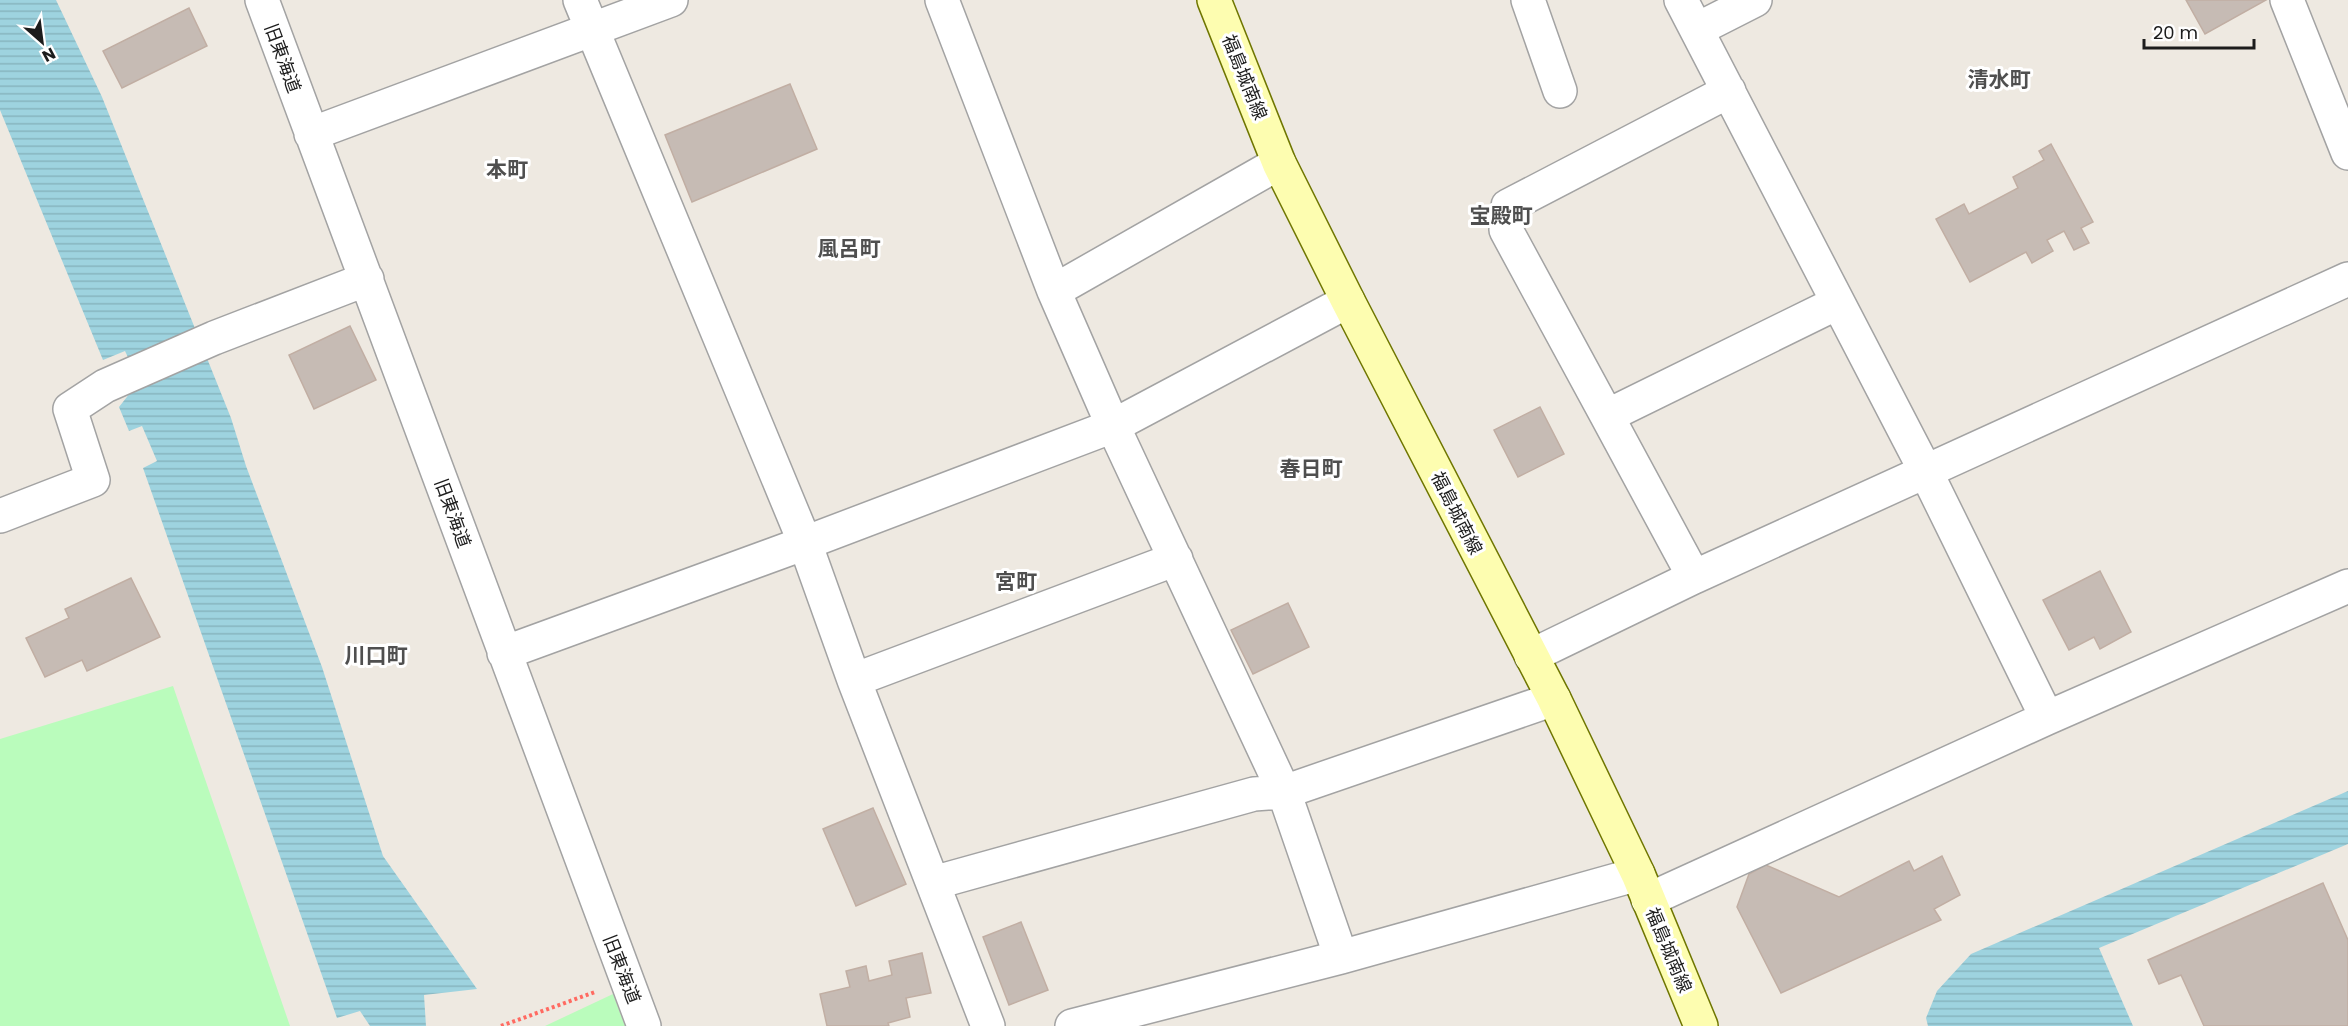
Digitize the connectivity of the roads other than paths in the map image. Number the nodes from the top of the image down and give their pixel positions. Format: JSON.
{"nodes":[{"id":1,"x":262,"y":0,"type":"edge"},
{"id":2,"x":670,"y":0,"type":"edge"},
{"id":3,"x":942,"y":0,"type":"edge"},
{"id":4,"x":1214,"y":0,"type":"edge"},
{"id":5,"x":1528,"y":0,"type":"edge"},
{"id":6,"x":1681,"y":0,"type":"edge"},
{"id":7,"x":1755,"y":0,"type":"edge"},
{"id":8,"x":2287,"y":0,"type":"edge"},
{"id":9,"x":586,"y":15,"type":"edge"},
{"id":10,"x":1698,"y":29,"type":"junction"},
{"id":11,"x":1560,"y":91,"type":"dead end"},
{"id":12,"x":1729,"y":92,"type":"junction"},
{"id":13,"x":311,"y":134,"type":"junction"},
{"id":14,"x":2348,"y":153,"type":"edge"},
{"id":15,"x":1279,"y":163,"type":"junction"},
{"id":16,"x":367,"y":279,"type":"junction"},
{"id":17,"x":2348,"y":279,"type":"edge"},
{"id":18,"x":1054,"y":291,"type":"junction"},
{"id":19,"x":1348,"y":301,"type":"junction"},
{"id":20,"x":1837,"y":303,"type":"junction"},
{"id":21,"x":1607,"y":416,"type":"junction"},
{"id":22,"x":1113,"y":426,"type":"junction"},
{"id":23,"x":1926,"y":470,"type":"junction"},
{"id":24,"x":0,"y":516,"type":"edge"},
{"id":25,"x":805,"y":543,"type":"junction"},
{"id":26,"x":1176,"y":559,"type":"junction"},
{"id":27,"x":1694,"y":577,"type":"junction"},
{"id":28,"x":2348,"y":586,"type":"edge"},
{"id":29,"x":504,"y":653,"type":"junction"},
{"id":30,"x":1531,"y":656,"type":"junction"},
{"id":31,"x":854,"y":680,"type":"junction"},
{"id":32,"x":1554,"y":699,"type":"junction"},
{"id":33,"x":2047,"y":718,"type":"junction"},
{"id":34,"x":1284,"y":792,"type":"junction"},
{"id":35,"x":933,"y":883,"type":"junction"},
{"id":36,"x":1643,"y":887,"type":"junction"},
{"id":37,"x":1341,"y":957,"type":"junction"},
{"id":38,"x":644,"y":1026,"type":"edge"},
{"id":39,"x":988,"y":1026,"type":"edge"},
{"id":40,"x":1072,"y":1026,"type":"edge"},
{"id":41,"x":1701,"y":1026,"type":"edge"}],
"edges":[{"from":1,"to":13,"type":"street","name":"旧東海道"},
{"from":2,"to":9,"type":"street"},
{"from":3,"to":18,"type":"street"},
{"from":4,"to":15,"type":"main road","name":"福島城南線"},
{"from":5,"to":11,"type":"street"},
{"from":6,"to":10,"type":"street"},
{"from":7,"to":10,"type":"street"},
{"from":8,"to":14,"type":"street"},
{"from":9,"to":13,"type":"street"},
{"from":9,"to":25,"type":"street"},
{"from":10,"to":12,"type":"street"},
{"from":12,"to":20,"type":"street"},
{"from":12,"to":21,"type":"street"},
{"from":13,"to":16,"type":"street","name":"旧東海道"},
{"from":15,"to":18,"type":"street"},
{"from":15,"to":19,"type":"main road","name":"福島城南線"},
{"from":16,"to":24,"type":"street"},
{"from":16,"to":29,"type":"street","name":"旧東海道"},
{"from":17,"to":23,"type":"street"},
{"from":18,"to":22,"type":"street"},
{"from":19,"to":22,"type":"street"},
{"from":19,"to":30,"type":"main road","name":"福島城南線"},
{"from":20,"to":21,"type":"street"},
{"from":20,"to":23,"type":"street"},
{"from":21,"to":27,"type":"street"},
{"from":22,"to":25,"type":"street"},
{"from":22,"to":26,"type":"street"},
{"from":23,"to":27,"type":"street"},
{"from":23,"to":33,"type":"street"},
{"from":25,"to":29,"type":"street"},
{"from":25,"to":31,"type":"street"},
{"from":26,"to":31,"type":"street"},
{"from":26,"to":34,"type":"street"},
{"from":27,"to":30,"type":"street"},
{"from":28,"to":33,"type":"street"},
{"from":29,"to":38,"type":"street","name":"旧東海道"},
{"from":30,"to":32,"type":"main road","name":"福島城南線"},
{"from":31,"to":35,"type":"street"},
{"from":32,"to":34,"type":"street"},
{"from":32,"to":36,"type":"main road","name":"福島城南線"},
{"from":33,"to":36,"type":"street"},
{"from":34,"to":35,"type":"street"},
{"from":34,"to":37,"type":"street"},
{"from":35,"to":39,"type":"street"},
{"from":36,"to":37,"type":"street"},
{"from":36,"to":41,"type":"main road","name":"福島城南線"},
{"from":37,"to":40,"type":"street"}]}
